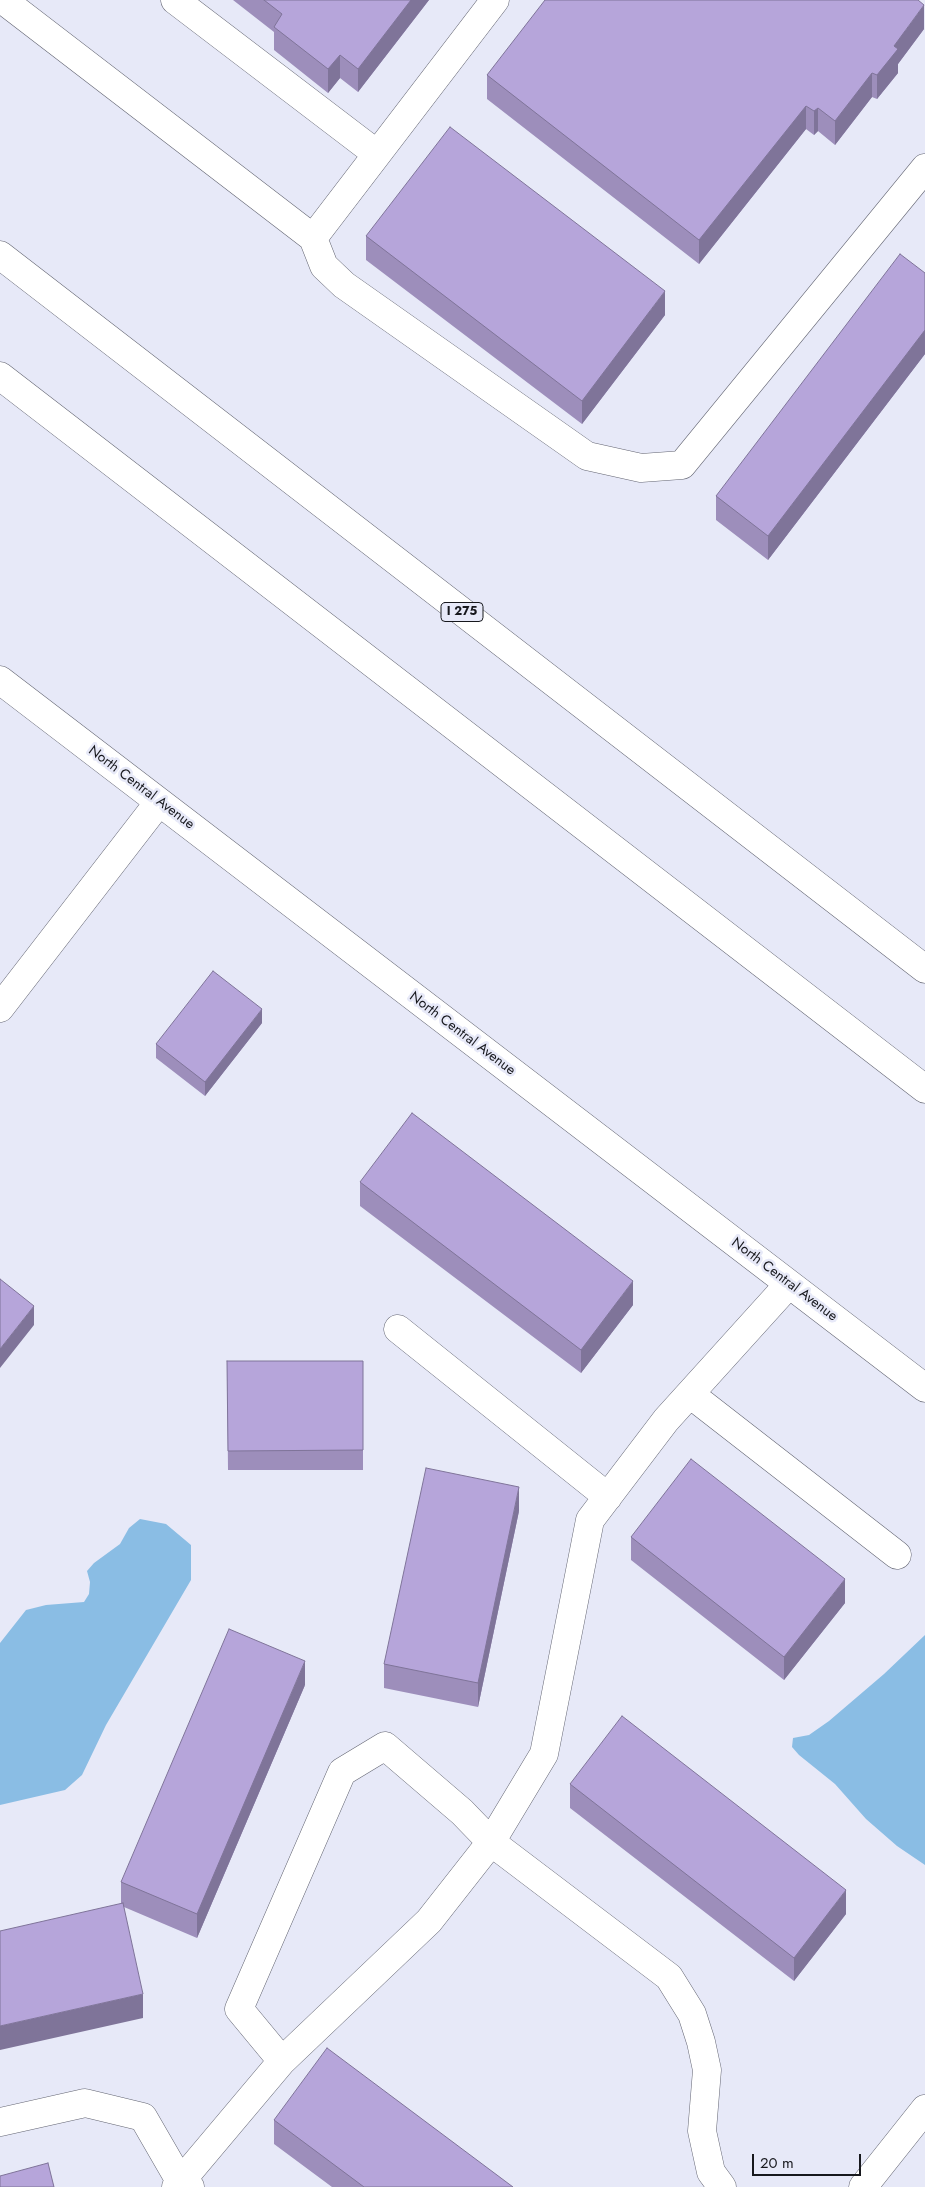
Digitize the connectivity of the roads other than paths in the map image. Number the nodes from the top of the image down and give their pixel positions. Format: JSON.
{"nodes":[{"id":1,"x":3,"y":0,"type":"edge"},
{"id":2,"x":175,"y":0,"type":"edge"},
{"id":3,"x":495,"y":0,"type":"edge"},
{"id":4,"x":377,"y":154,"type":"junction"},
{"id":5,"x":925,"y":168,"type":"edge"},
{"id":6,"x":313,"y":238,"type":"junction"},
{"id":7,"x":0,"y":255,"type":"edge"},
{"id":8,"x":0,"y":376,"type":"edge"},
{"id":9,"x":0,"y":680,"type":"edge"},
{"id":10,"x":159,"y":802,"type":"junction"},
{"id":11,"x":925,"y":969,"type":"edge"},
{"id":12,"x":0,"y":1008,"type":"edge"},
{"id":13,"x":925,"y":1089,"type":"edge"},
{"id":14,"x":789,"y":1284,"type":"junction"},
{"id":15,"x":398,"y":1330,"type":"dead end"},
{"id":16,"x":925,"y":1388,"type":"edge"},
{"id":17,"x":690,"y":1394,"type":"junction"},
{"id":18,"x":608,"y":1497,"type":"junction"},
{"id":19,"x":897,"y":1554,"type":"dead end"},
{"id":20,"x":492,"y":1842,"type":"junction"},
{"id":21,"x":282,"y":2061,"type":"junction"},
{"id":22,"x":925,"y":2109,"type":"edge"},
{"id":23,"x":0,"y":2122,"type":"edge"},
{"id":24,"x":182,"y":2185,"type":"edge"},
{"id":25,"x":722,"y":2187,"type":"edge"},
{"id":26,"x":863,"y":2187,"type":"edge"}],
"edges":[{"from":1,"to":6,"type":"main road"},
{"from":2,"to":4,"type":"main road"},
{"from":3,"to":4,"type":"main road"},
{"from":4,"to":6,"type":"main road"},
{"from":5,"to":6,"type":"main road"},
{"from":7,"to":11,"type":"main road","number":"I 275"},
{"from":8,"to":13,"type":"main road"},
{"from":9,"to":10,"type":"main road","name":"North Central Avenue"},
{"from":10,"to":12,"type":"main road"},
{"from":10,"to":14,"type":"main road","name":"North Central Avenue"},
{"from":14,"to":16,"type":"main road","name":"North Central Avenue"},
{"from":14,"to":17,"type":"main road"},
{"from":15,"to":18,"type":"main road"},
{"from":17,"to":18,"type":"main road"},
{"from":17,"to":19,"type":"main road"},
{"from":18,"to":20,"type":"main road"},
{"from":20,"to":21,"type":"main road"},
{"from":20,"to":21,"type":"main road"},
{"from":20,"to":25,"type":"main road"},
{"from":21,"to":24,"type":"main road"},
{"from":22,"to":26,"type":"main road"},
{"from":23,"to":24,"type":"main road"}]}
